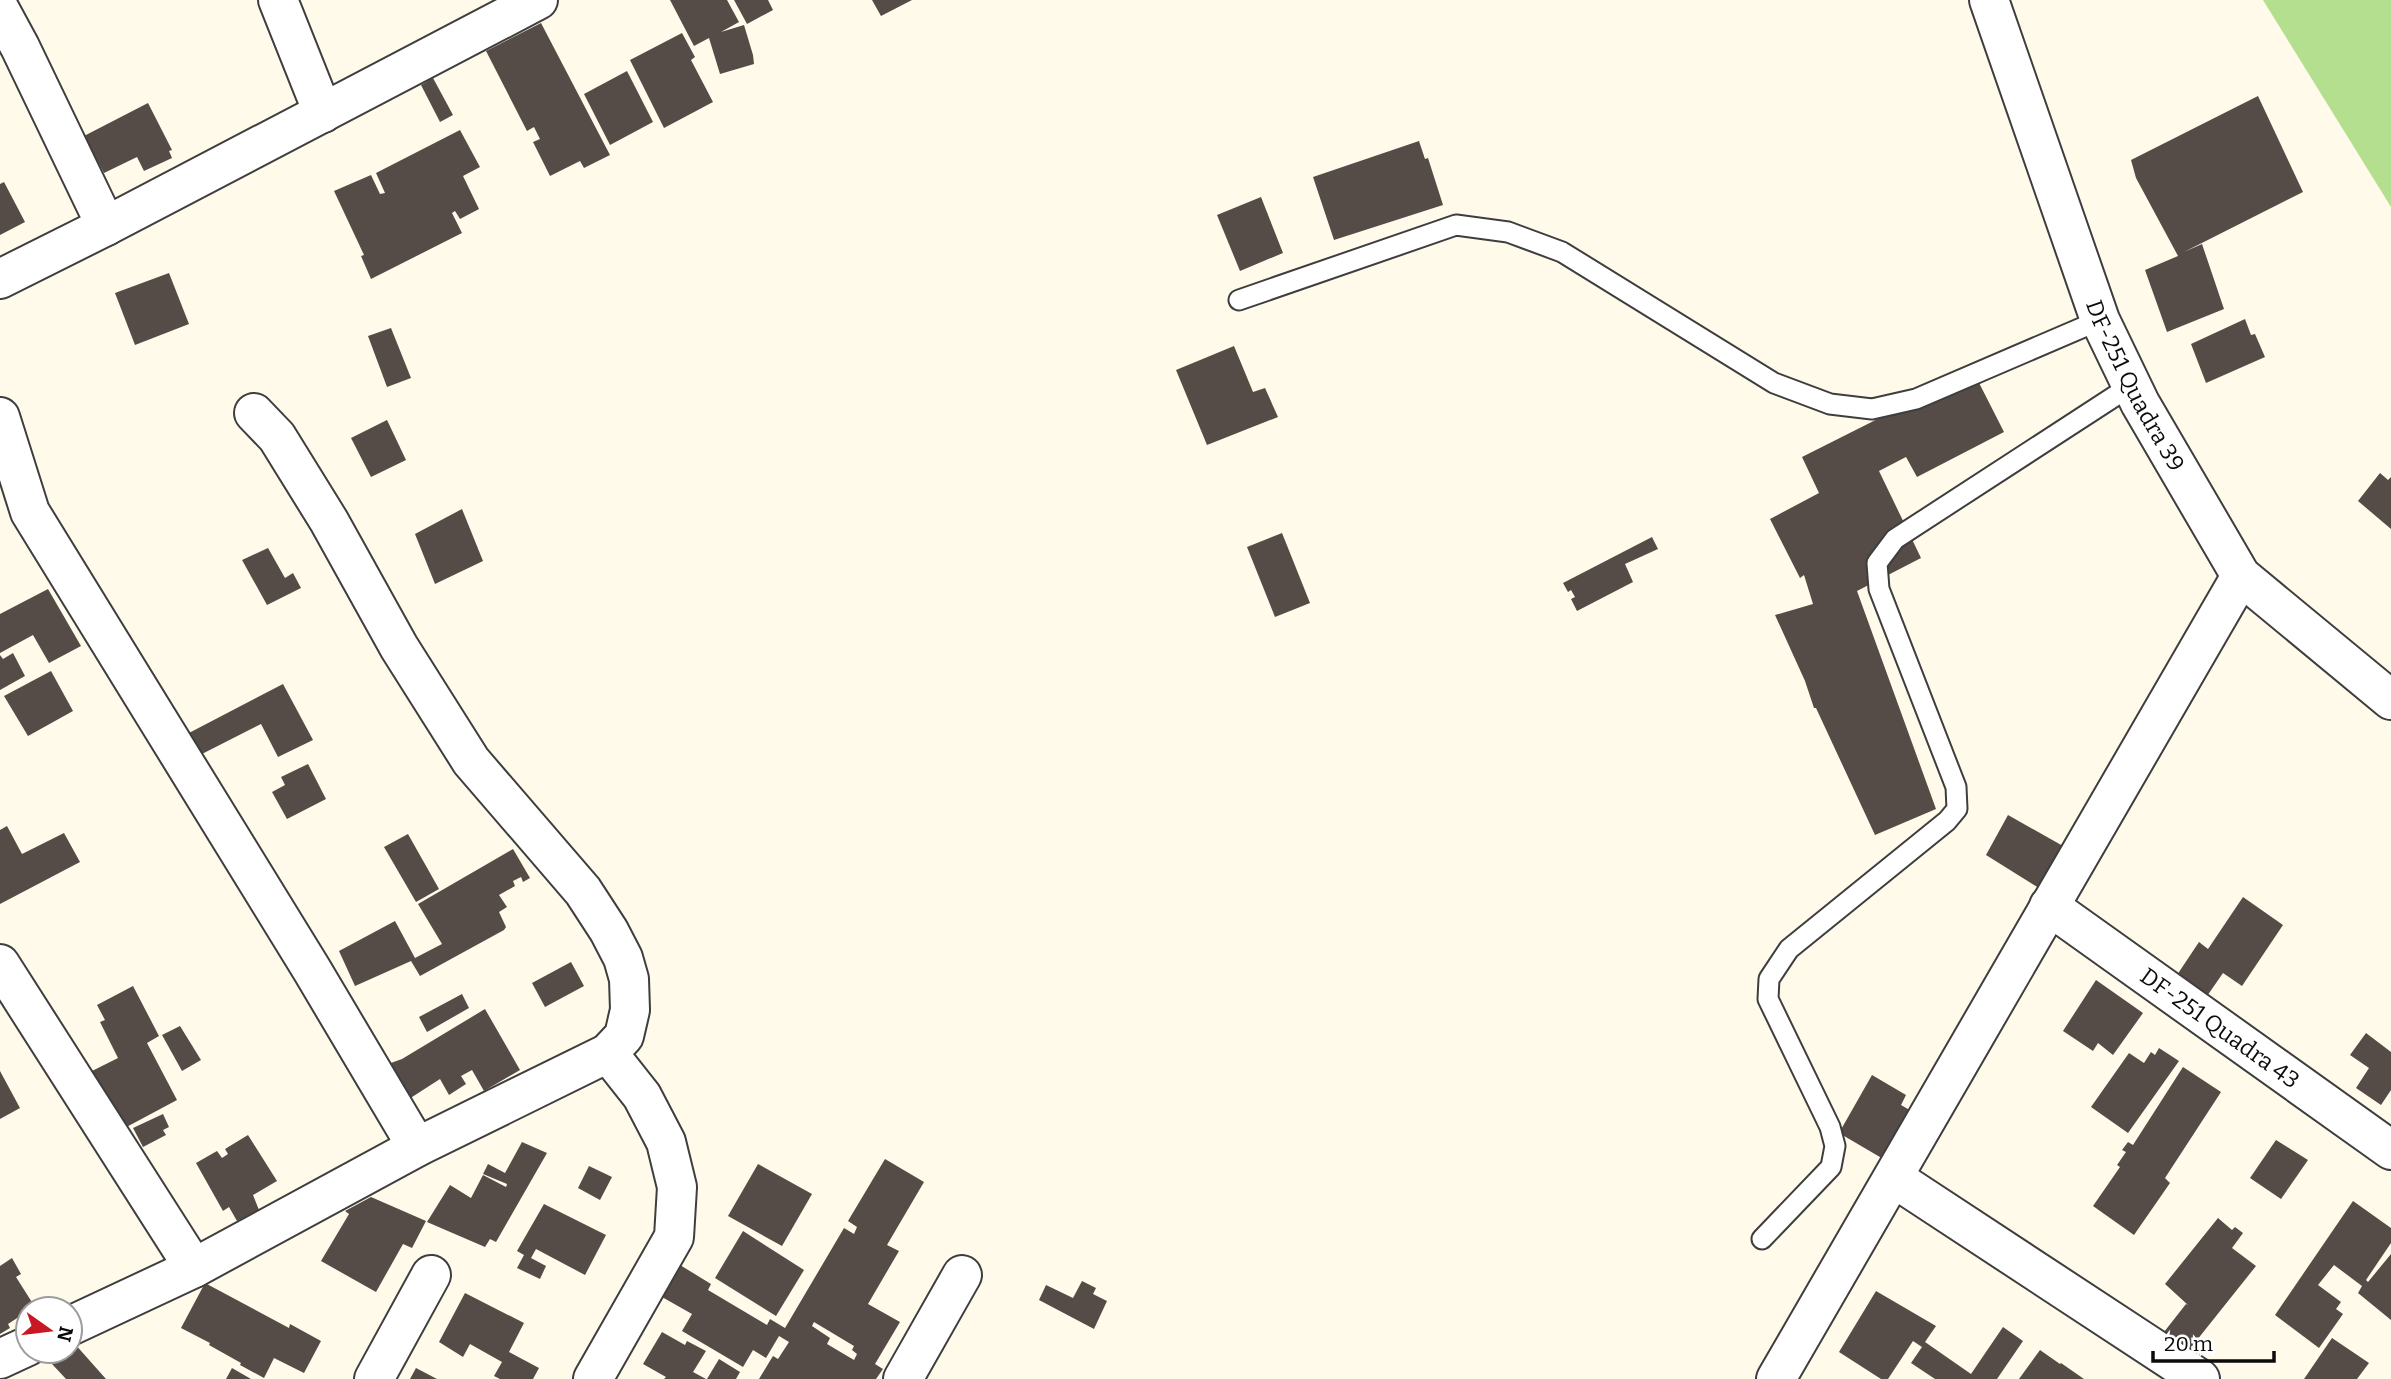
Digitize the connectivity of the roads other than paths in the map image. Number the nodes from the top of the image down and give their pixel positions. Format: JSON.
{"nodes":[{"id":1,"x":278,"y":0,"type":"edge"},
{"id":2,"x":538,"y":0,"type":"edge"},
{"id":3,"x":1989,"y":0,"type":"edge"},
{"id":4,"x":0,"y":10,"type":"edge"},
{"id":5,"x":323,"y":113,"type":"junction"},
{"id":6,"x":106,"y":226,"type":"junction"},
{"id":7,"x":0,"y":279,"type":"edge"},
{"id":8,"x":1239,"y":300,"type":"dead end"},
{"id":9,"x":2100,"y":320,"type":"junction"},
{"id":10,"x":2132,"y":385,"type":"junction"},
{"id":11,"x":254,"y":413,"type":"dead end"},
{"id":12,"x":0,"y":417,"type":"edge"},
{"id":13,"x":2241,"y":576,"type":"junction"},
{"id":14,"x":2391,"y":700,"type":"edge"},
{"id":15,"x":2049,"y":906,"type":"junction"},
{"id":16,"x":0,"y":964,"type":"edge"},
{"id":17,"x":608,"y":1053,"type":"junction"},
{"id":18,"x":417,"y":1147,"type":"junction"},
{"id":19,"x":2391,"y":1150,"type":"edge"},
{"id":20,"x":1894,"y":1178,"type":"junction"},
{"id":21,"x":1762,"y":1239,"type":"dead end"},
{"id":22,"x":194,"y":1268,"type":"junction"},
{"id":23,"x":431,"y":1275,"type":"dead end"},
{"id":24,"x":962,"y":1275,"type":"dead end"},
{"id":25,"x":84,"y":1319,"type":"edge"},
{"id":26,"x":374,"y":1379,"type":"edge"},
{"id":27,"x":593,"y":1379,"type":"edge"},
{"id":28,"x":903,"y":1379,"type":"edge"},
{"id":29,"x":1776,"y":1379,"type":"edge"},
{"id":30,"x":2200,"y":1379,"type":"edge"}],
"edges":[{"from":1,"to":5,"type":"street"},
{"from":2,"to":5,"type":"street"},
{"from":3,"to":9,"type":"street","name":"DF-251 Quadra 39"},
{"from":4,"to":6,"type":"street"},
{"from":5,"to":6,"type":"street"},
{"from":6,"to":7,"type":"street"},
{"from":8,"to":9,"type":"lane"},
{"from":9,"to":10,"type":"street","name":"DF-251 Quadra 39"},
{"from":10,"to":13,"type":"street","name":"DF-251 Quadra 39"},
{"from":10,"to":21,"type":"lane"},
{"from":11,"to":17,"type":"street"},
{"from":12,"to":18,"type":"street"},
{"from":13,"to":14,"type":"street","name":"DF-251 Quadra 39"},
{"from":13,"to":15,"type":"street"},
{"from":15,"to":19,"type":"street","name":"DF-251 Quadra 43"},
{"from":15,"to":20,"type":"street"},
{"from":16,"to":22,"type":"street"},
{"from":17,"to":18,"type":"street"},
{"from":17,"to":27,"type":"street"},
{"from":18,"to":22,"type":"street"},
{"from":20,"to":29,"type":"street"},
{"from":20,"to":30,"type":"street"},
{"from":22,"to":25,"type":"street"},
{"from":23,"to":26,"type":"street"},
{"from":24,"to":28,"type":"street"}]}
